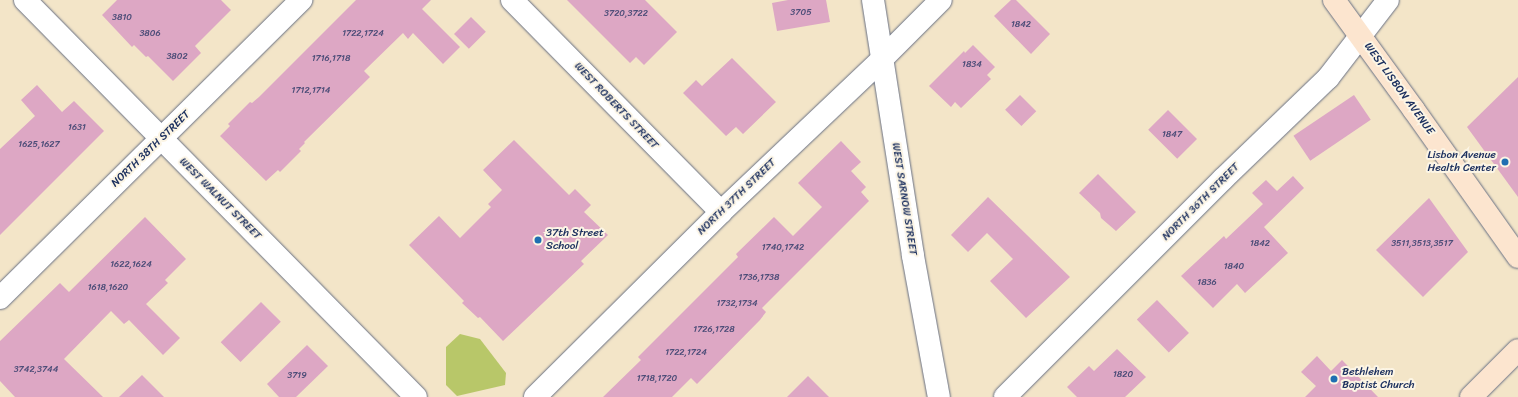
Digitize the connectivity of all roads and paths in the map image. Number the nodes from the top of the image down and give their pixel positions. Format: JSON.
{"nodes":[{"id":1,"x":25,"y":0,"type":"edge"},
{"id":2,"x":301,"y":0,"type":"edge"},
{"id":3,"x":512,"y":0,"type":"edge"},
{"id":4,"x":873,"y":0,"type":"edge"},
{"id":5,"x":941,"y":0,"type":"edge"},
{"id":6,"x":1334,"y":0,"type":"edge"},
{"id":7,"x":1388,"y":0,"type":"edge"},
{"id":8,"x":1360,"y":36,"type":"junction"},
{"id":9,"x":882,"y":60,"type":"junction"},
{"id":10,"x":162,"y":139,"type":"junction"},
{"id":11,"x":721,"y":212,"type":"junction"},
{"id":12,"x":1518,"y":257,"type":"edge"},
{"id":13,"x":0,"y":298,"type":"edge"},
{"id":14,"x":1518,"y":350,"type":"edge"},
{"id":15,"x":416,"y":397,"type":"edge"},
{"id":16,"x":535,"y":397,"type":"edge"},
{"id":17,"x":939,"y":397,"type":"edge"},
{"id":18,"x":1005,"y":397,"type":"edge"},
{"id":19,"x":1471,"y":397,"type":"edge"}],
"edges":[{"from":1,"to":10,"type":"street","name":"WEST WALNUT STREET"},
{"from":2,"to":10,"type":"street","name":"NORTH 38TH STREET"},
{"from":3,"to":11,"type":"street","name":"WEST ROBERTS STREET"},
{"from":4,"to":9,"type":"street","name":"WEST SARNOW STREET"},
{"from":5,"to":9,"type":"street","name":"NORTH 37TH STREET"},
{"from":6,"to":8,"type":"main road","name":"WEST LISBON AVENUE"},
{"from":7,"to":8,"type":"street","name":"NORTH 36TH STREET"},
{"from":8,"to":12,"type":"main road","name":"WEST LISBON AVENUE"},
{"from":8,"to":18,"type":"street","name":"NORTH 36TH STREET"},
{"from":9,"to":11,"type":"street","name":"NORTH 37TH STREET"},
{"from":9,"to":17,"type":"street","name":"WEST SARNOW STREET"},
{"from":10,"to":13,"type":"street","name":"NORTH 38TH STREET"},
{"from":10,"to":15,"type":"street","name":"WEST WALNUT STREET"},
{"from":11,"to":16,"type":"street","name":"NORTH 37TH STREET"},
{"from":14,"to":19,"type":"main road"}]}
